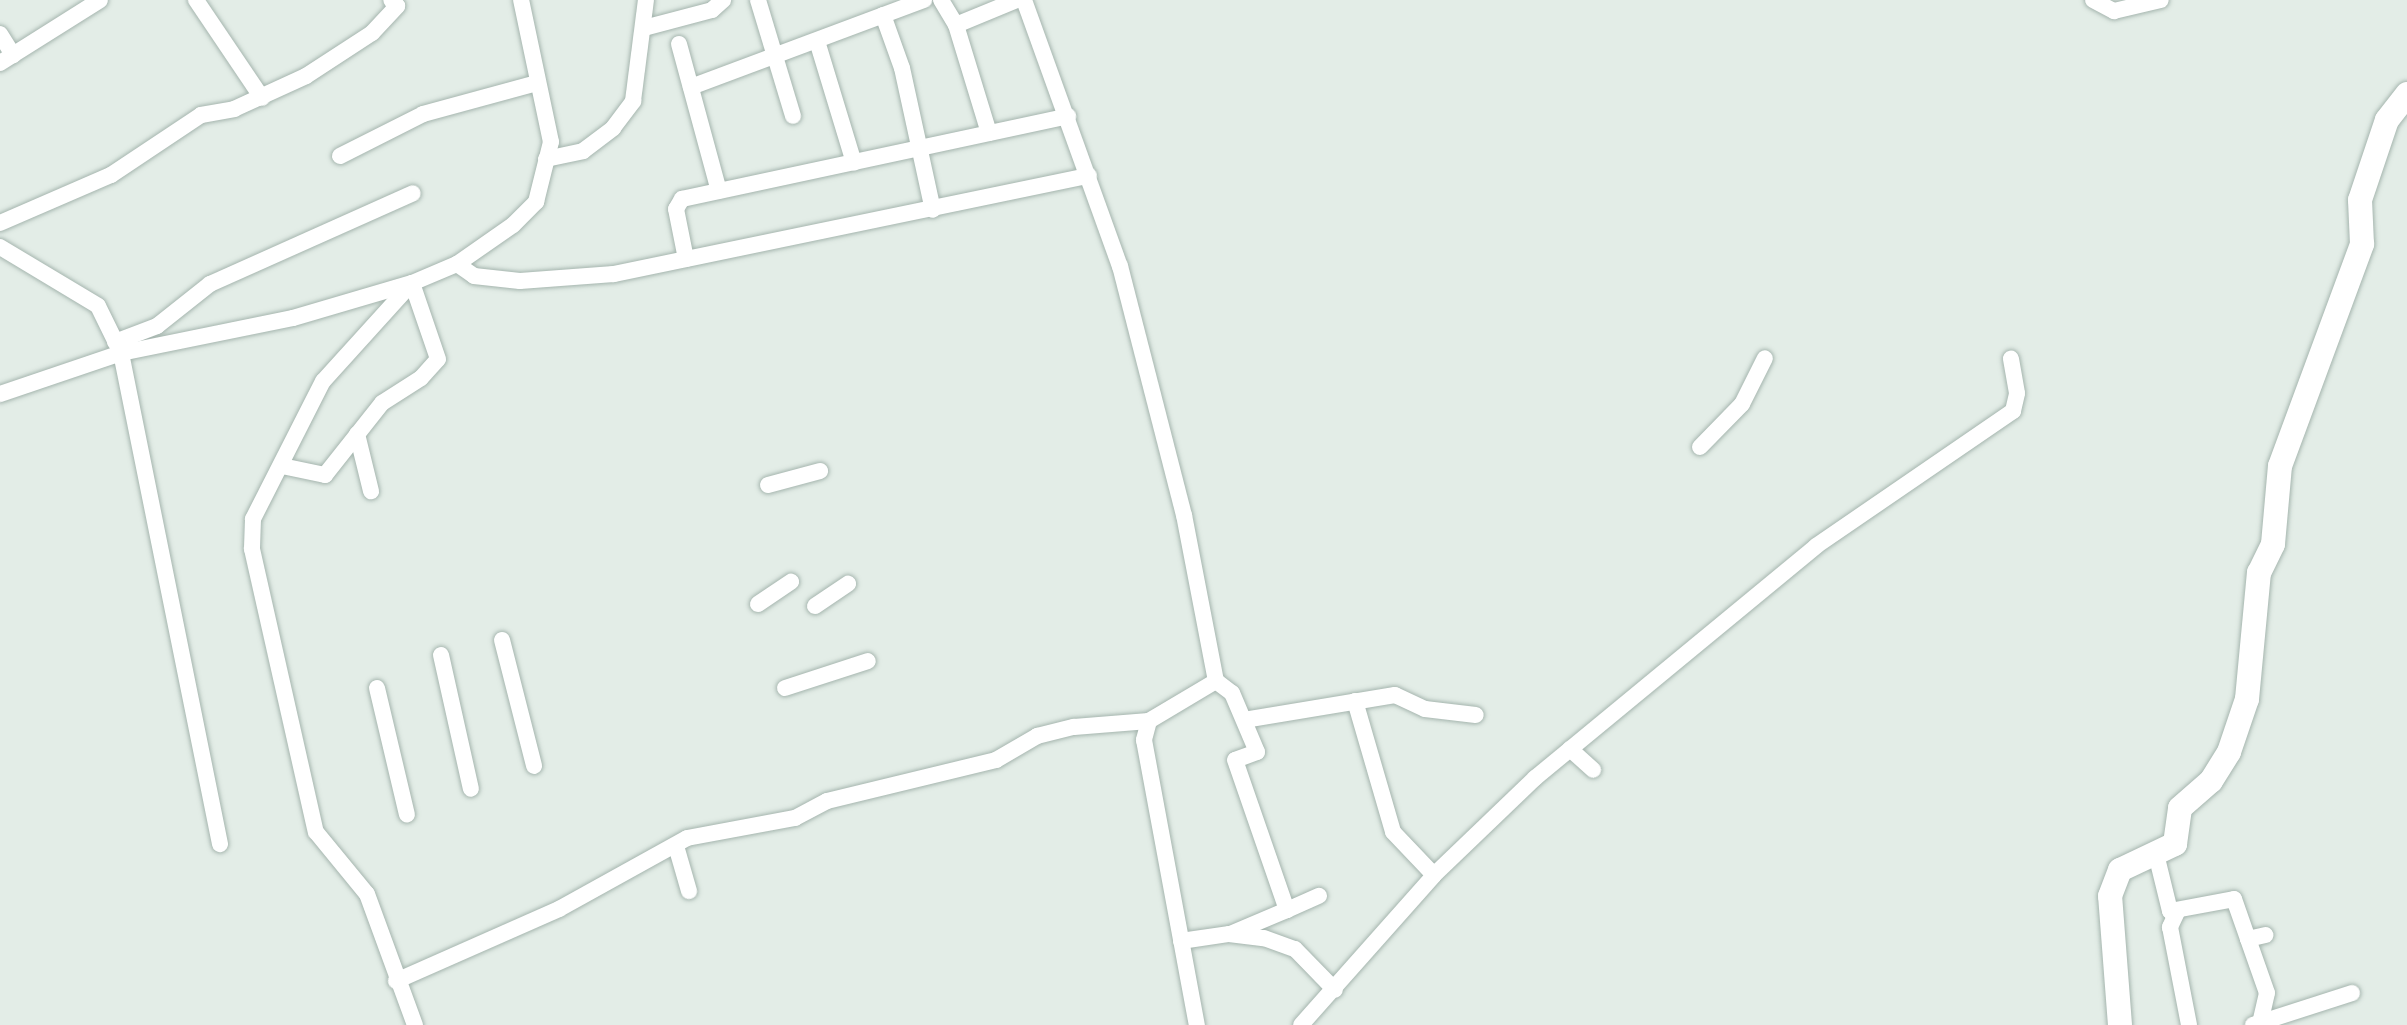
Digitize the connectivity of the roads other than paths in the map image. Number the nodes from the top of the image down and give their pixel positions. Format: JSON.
{"nodes":[{"id":1,"x":196,"y":0,"type":"edge"},
{"id":2,"x":391,"y":0,"type":"edge"},
{"id":3,"x":521,"y":0,"type":"edge"},
{"id":4,"x":646,"y":0,"type":"edge"},
{"id":5,"x":723,"y":0,"type":"edge"},
{"id":6,"x":758,"y":0,"type":"edge"},
{"id":7,"x":924,"y":0,"type":"edge"},
{"id":8,"x":941,"y":0,"type":"edge"},
{"id":9,"x":1017,"y":0,"type":"edge"},
{"id":10,"x":1024,"y":0,"type":"edge"},
{"id":11,"x":2093,"y":0,"type":"edge"},
{"id":12,"x":2161,"y":0,"type":"edge"},
{"id":13,"x":98,"y":1,"type":"edge"},
{"id":14,"x":883,"y":15,"type":"junction"},
{"id":15,"x":956,"y":25,"type":"junction"},
{"id":16,"x":644,"y":28,"type":"junction"},
{"id":17,"x":0,"y":34,"type":"edge"},
{"id":18,"x":817,"y":41,"type":"junction"},
{"id":19,"x":679,"y":44,"type":"dead end"},
{"id":20,"x":775,"y":57,"type":"junction"},
{"id":21,"x":7,"y":59,"type":"edge"},
{"id":22,"x":537,"y":83,"type":"junction"},
{"id":23,"x":691,"y":87,"type":"junction"},
{"id":24,"x":2407,"y":94,"type":"edge"},
{"id":25,"x":262,"y":98,"type":"junction"},
{"id":26,"x":793,"y":116,"type":"dead end"},
{"id":27,"x":1068,"y":116,"type":"junction"},
{"id":28,"x":989,"y":133,"type":"junction"},
{"id":29,"x":921,"y":148,"type":"junction"},
{"id":30,"x":340,"y":156,"type":"dead end"},
{"id":31,"x":546,"y":159,"type":"junction"},
{"id":32,"x":854,"y":163,"type":"junction"},
{"id":33,"x":1089,"y":176,"type":"junction"},
{"id":34,"x":719,"y":191,"type":"junction"},
{"id":35,"x":413,"y":193,"type":"dead end"},
{"id":36,"x":933,"y":210,"type":"junction"},
{"id":37,"x":0,"y":223,"type":"edge"},
{"id":38,"x":0,"y":247,"type":"edge"},
{"id":39,"x":686,"y":259,"type":"junction"},
{"id":40,"x":457,"y":264,"type":"junction"},
{"id":41,"x":412,"y":283,"type":"junction"},
{"id":42,"x":118,"y":348,"type":"junction"},
{"id":43,"x":1765,"y":358,"type":"dead end"},
{"id":44,"x":2011,"y":359,"type":"dead end"},
{"id":45,"x":0,"y":394,"type":"edge"},
{"id":46,"x":357,"y":434,"type":"junction"},
{"id":47,"x":1700,"y":447,"type":"dead end"},
{"id":48,"x":282,"y":466,"type":"junction"},
{"id":49,"x":820,"y":471,"type":"dead end"},
{"id":50,"x":768,"y":485,"type":"dead end"},
{"id":51,"x":371,"y":491,"type":"dead end"},
{"id":52,"x":791,"y":582,"type":"dead end"},
{"id":53,"x":848,"y":584,"type":"dead end"},
{"id":54,"x":758,"y":604,"type":"dead end"},
{"id":55,"x":815,"y":606,"type":"dead end"},
{"id":56,"x":502,"y":640,"type":"dead end"},
{"id":57,"x":441,"y":655,"type":"dead end"},
{"id":58,"x":868,"y":661,"type":"dead end"},
{"id":59,"x":1216,"y":681,"type":"junction"},
{"id":60,"x":377,"y":688,"type":"dead end"},
{"id":61,"x":785,"y":688,"type":"dead end"},
{"id":62,"x":1355,"y":701,"type":"junction"},
{"id":63,"x":1476,"y":715,"type":"dead end"},
{"id":64,"x":1244,"y":720,"type":"junction"},
{"id":65,"x":1149,"y":721,"type":"junction"},
{"id":66,"x":1127,"y":723,"type":"junction"},
{"id":67,"x":1144,"y":740,"type":"junction"},
{"id":68,"x":1570,"y":749,"type":"junction"},
{"id":69,"x":534,"y":766,"type":"dead end"},
{"id":70,"x":1593,"y":770,"type":"dead end"},
{"id":71,"x":471,"y":789,"type":"dead end"},
{"id":72,"x":407,"y":815,"type":"dead end"},
{"id":73,"x":220,"y":844,"type":"dead end"},
{"id":74,"x":676,"y":846,"type":"junction"},
{"id":75,"x":2156,"y":854,"type":"junction"},
{"id":76,"x":1434,"y":875,"type":"junction"},
{"id":77,"x":689,"y":891,"type":"dead end"},
{"id":78,"x":1319,"y":896,"type":"dead end"},
{"id":79,"x":1287,"y":910,"type":"junction"},
{"id":80,"x":2177,"y":912,"type":"junction"},
{"id":81,"x":1229,"y":934,"type":"junction"},
{"id":82,"x":2266,"y":935,"type":"dead end"},
{"id":83,"x":2248,"y":939,"type":"junction"},
{"id":84,"x":1181,"y":941,"type":"junction"},
{"id":85,"x":396,"y":981,"type":"junction"},
{"id":86,"x":1335,"y":990,"type":"junction"},
{"id":87,"x":2352,"y":993,"type":"dead end"},
{"id":88,"x":2256,"y":1024,"type":"edge"},
{"id":89,"x":415,"y":1025,"type":"edge"},
{"id":90,"x":1197,"y":1025,"type":"edge"},
{"id":91,"x":1301,"y":1025,"type":"edge"},
{"id":92,"x":2120,"y":1025,"type":"edge"},
{"id":93,"x":2189,"y":1025,"type":"edge"}],
"edges":[{"from":1,"to":25,"type":"street"},
{"from":2,"to":25,"type":"street"},
{"from":3,"to":22,"type":"street"},
{"from":4,"to":16,"type":"street"},
{"from":5,"to":16,"type":"street"},
{"from":6,"to":20,"type":"street"},
{"from":7,"to":14,"type":"street"},
{"from":8,"to":15,"type":"street"},
{"from":9,"to":15,"type":"street"},
{"from":10,"to":27,"type":"street"},
{"from":11,"to":12,"type":"street"},
{"from":13,"to":21,"type":"street"},
{"from":14,"to":18,"type":"street"},
{"from":14,"to":29,"type":"street"},
{"from":15,"to":28,"type":"street"},
{"from":16,"to":31,"type":"street"},
{"from":17,"to":21,"type":"street"},
{"from":18,"to":20,"type":"street"},
{"from":18,"to":32,"type":"street"},
{"from":19,"to":23,"type":"street"},
{"from":20,"to":23,"type":"street"},
{"from":20,"to":26,"type":"street"},
{"from":22,"to":30,"type":"street"},
{"from":22,"to":31,"type":"street"},
{"from":23,"to":34,"type":"street"},
{"from":24,"to":75,"type":"street"},
{"from":25,"to":37,"type":"street"},
{"from":27,"to":28,"type":"street"},
{"from":27,"to":33,"type":"street"},
{"from":28,"to":29,"type":"street"},
{"from":29,"to":32,"type":"street"},
{"from":29,"to":36,"type":"street"},
{"from":31,"to":40,"type":"street"},
{"from":32,"to":34,"type":"street"},
{"from":33,"to":36,"type":"street"},
{"from":33,"to":59,"type":"street"},
{"from":34,"to":39,"type":"street"},
{"from":35,"to":42,"type":"street"},
{"from":36,"to":39,"type":"street"},
{"from":38,"to":42,"type":"street"},
{"from":39,"to":40,"type":"street"},
{"from":40,"to":41,"type":"street"},
{"from":41,"to":42,"type":"street"},
{"from":41,"to":46,"type":"street"},
{"from":41,"to":48,"type":"street"},
{"from":42,"to":45,"type":"street"},
{"from":42,"to":73,"type":"street"},
{"from":43,"to":47,"type":"street"},
{"from":44,"to":68,"type":"street"},
{"from":46,"to":48,"type":"street"},
{"from":46,"to":51,"type":"street"},
{"from":48,"to":85,"type":"street"},
{"from":49,"to":50,"type":"street"},
{"from":52,"to":54,"type":"street"},
{"from":53,"to":55,"type":"street"},
{"from":56,"to":69,"type":"street"},
{"from":57,"to":71,"type":"street"},
{"from":58,"to":61,"type":"street"},
{"from":59,"to":64,"type":"street"},
{"from":59,"to":65,"type":"street"},
{"from":60,"to":72,"type":"street"},
{"from":62,"to":63,"type":"street"},
{"from":62,"to":64,"type":"street"},
{"from":62,"to":76,"type":"street"},
{"from":64,"to":79,"type":"street"},
{"from":65,"to":66,"type":"street"},
{"from":65,"to":67,"type":"street"},
{"from":66,"to":67,"type":"street"},
{"from":66,"to":74,"type":"street"},
{"from":67,"to":84,"type":"street"},
{"from":68,"to":70,"type":"street"},
{"from":68,"to":76,"type":"street"},
{"from":74,"to":77,"type":"street"},
{"from":74,"to":85,"type":"street"},
{"from":75,"to":80,"type":"street"},
{"from":75,"to":92,"type":"street"},
{"from":76,"to":86,"type":"street"},
{"from":78,"to":79,"type":"street"},
{"from":79,"to":81,"type":"street"},
{"from":80,"to":83,"type":"street"},
{"from":80,"to":93,"type":"street"},
{"from":81,"to":84,"type":"street"},
{"from":81,"to":86,"type":"street"},
{"from":82,"to":83,"type":"street"},
{"from":83,"to":88,"type":"street"},
{"from":84,"to":90,"type":"street"},
{"from":85,"to":89,"type":"street"},
{"from":86,"to":91,"type":"street"},
{"from":87,"to":88,"type":"street"}]}
